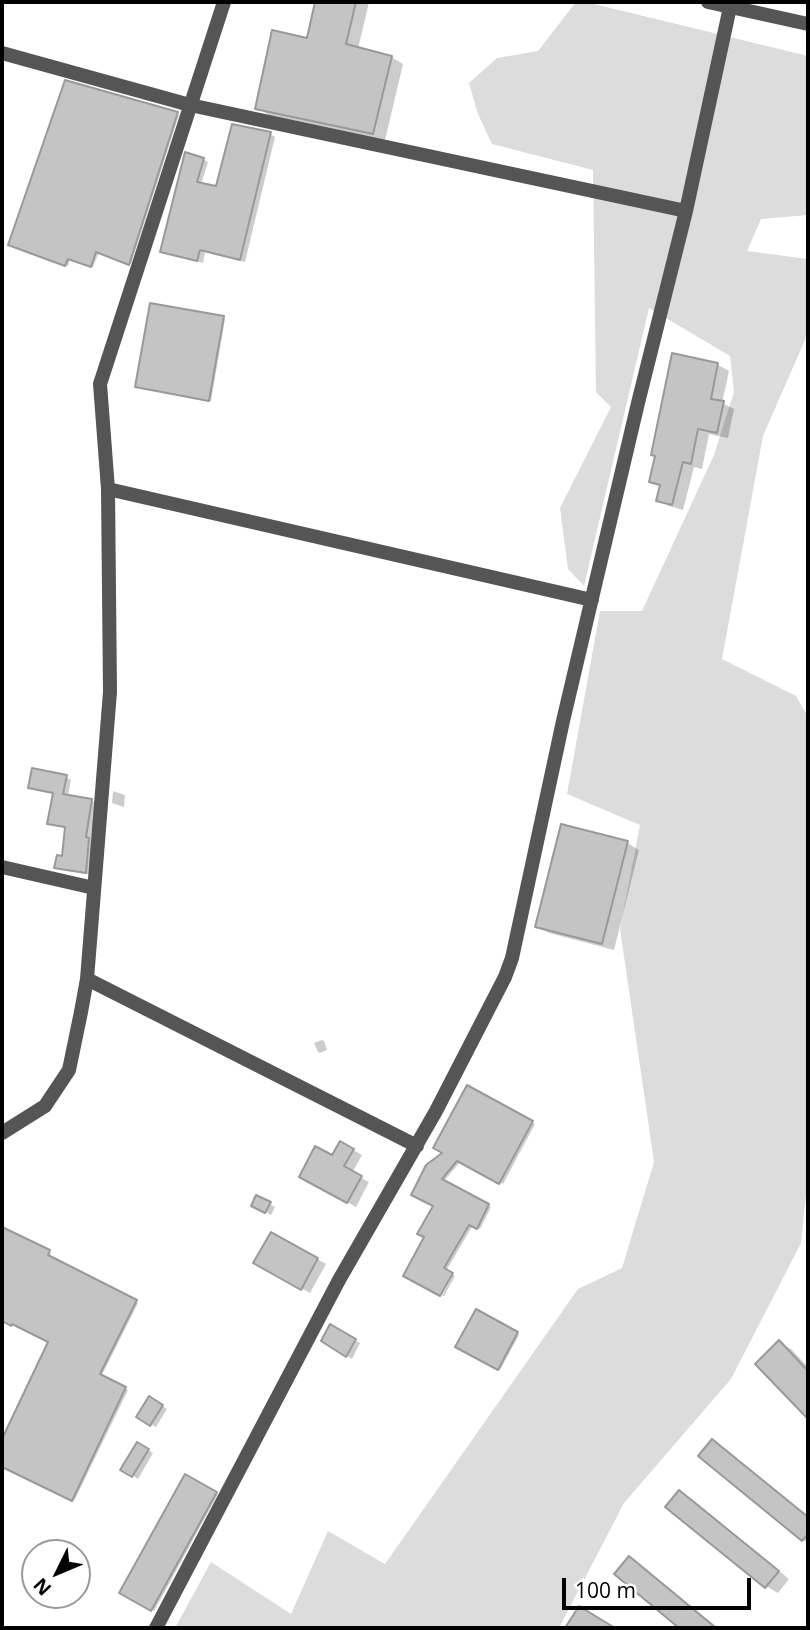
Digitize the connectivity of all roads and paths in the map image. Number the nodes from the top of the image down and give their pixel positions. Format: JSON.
{"nodes":[{"id":1,"x":224,"y":2,"type":"edge"},
{"id":2,"x":708,"y":2,"type":"edge"},
{"id":3,"x":730,"y":7,"type":"junction"},
{"id":4,"x":808,"y":24,"type":"edge"},
{"id":5,"x":2,"y":53,"type":"edge"},
{"id":6,"x":190,"y":105,"type":"junction"},
{"id":7,"x":687,"y":211,"type":"junction"},
{"id":8,"x":108,"y":489,"type":"junction"},
{"id":9,"x":592,"y":600,"type":"junction"},
{"id":10,"x":2,"y":867,"type":"edge"},
{"id":11,"x":94,"y":888,"type":"junction"},
{"id":12,"x":87,"y":979,"type":"junction"},
{"id":13,"x":2,"y":1133,"type":"edge"},
{"id":14,"x":417,"y":1146,"type":"junction"},
{"id":15,"x":156,"y":1628,"type":"edge"}],
"edges":[{"from":1,"to":6,"type":"street"},
{"from":2,"to":3,"type":"street"},
{"from":3,"to":4,"type":"street"},
{"from":3,"to":7,"type":"street"},
{"from":5,"to":6,"type":"street"},
{"from":6,"to":7,"type":"street"},
{"from":6,"to":8,"type":"street"},
{"from":7,"to":9,"type":"street"},
{"from":8,"to":9,"type":"street"},
{"from":8,"to":11,"type":"street"},
{"from":9,"to":14,"type":"street"},
{"from":10,"to":11,"type":"street"},
{"from":11,"to":12,"type":"street"},
{"from":12,"to":13,"type":"street"},
{"from":12,"to":14,"type":"street"},
{"from":14,"to":15,"type":"street"}]}
